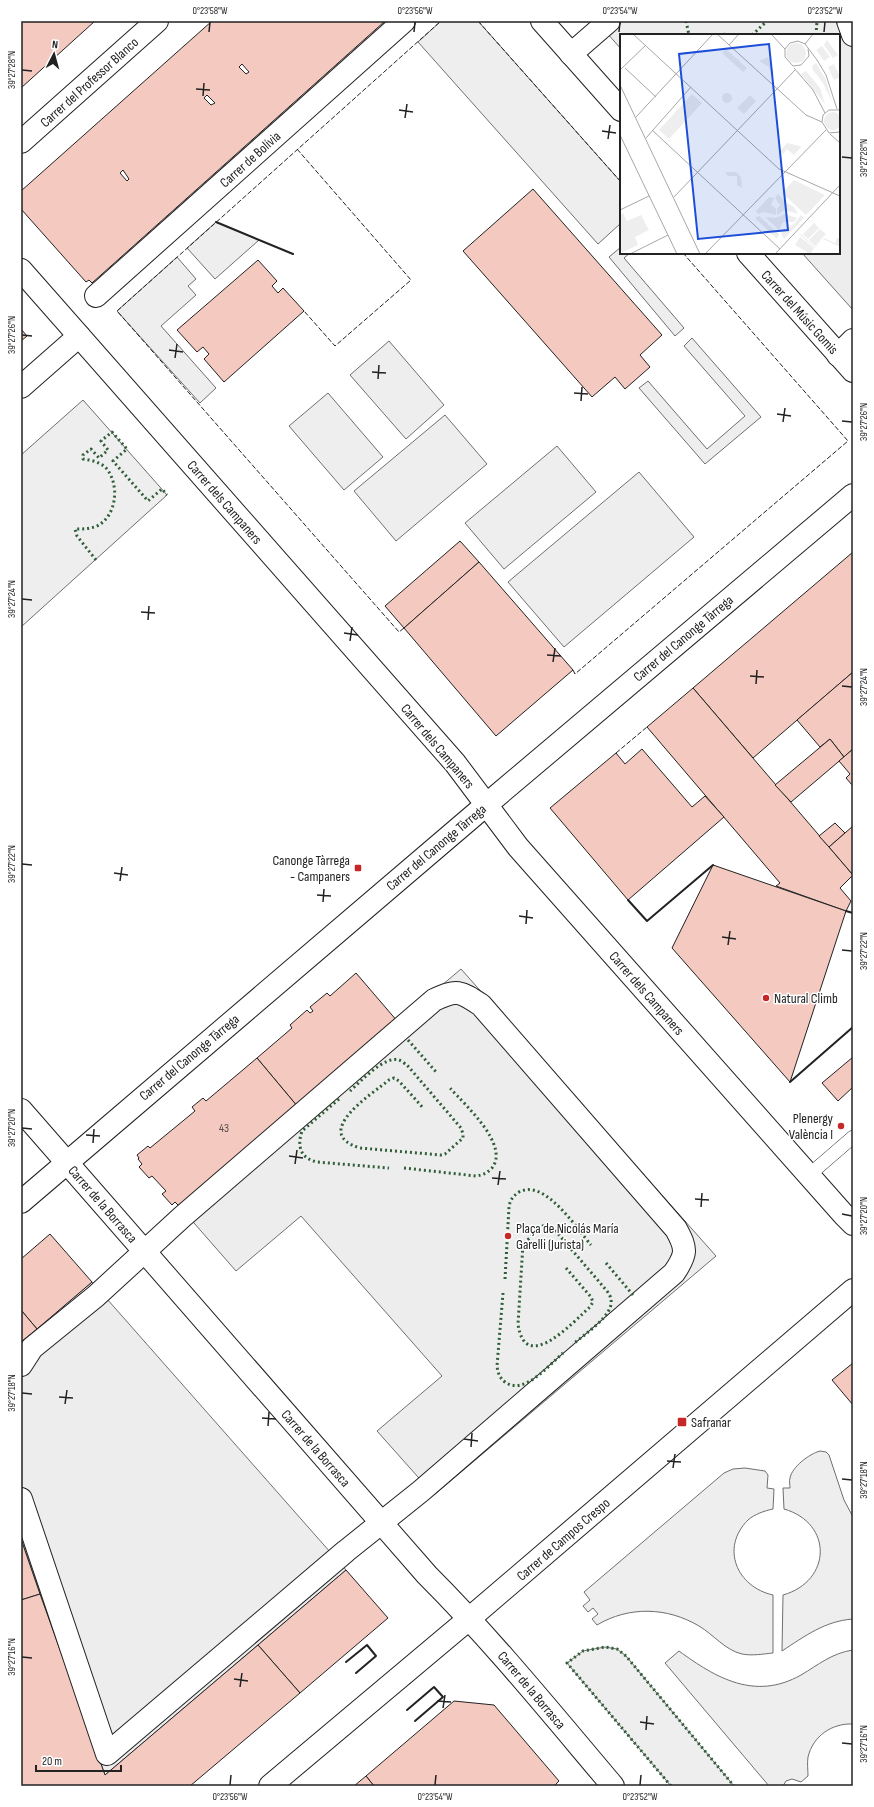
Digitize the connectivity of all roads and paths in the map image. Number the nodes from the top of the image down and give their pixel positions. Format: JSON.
{"nodes":[{"id":1,"x":156,"y":21,"type":"edge"},
{"id":2,"x":404,"y":21,"type":"edge"},
{"id":3,"x":542,"y":21,"type":"edge"},
{"id":4,"x":610,"y":21,"type":"edge"},
{"id":5,"x":848,"y":21,"type":"edge"},
{"id":6,"x":853,"y":35,"type":"edge"},
{"id":7,"x":571,"y":54,"type":"junction"},
{"id":8,"x":620,"y":109,"type":"edge"},
{"id":9,"x":21,"y":142,"type":"edge"},
{"id":10,"x":749,"y":254,"type":"edge"},
{"id":11,"x":21,"y":270,"type":"edge"},
{"id":12,"x":96,"y":296,"type":"dead end"},
{"id":13,"x":79,"y":336,"type":"junction"},
{"id":14,"x":846,"y":347,"type":"edge"},
{"id":15,"x":853,"y":371,"type":"edge"},
{"id":16,"x":21,"y":387,"type":"edge"},
{"id":17,"x":853,"y":495,"type":"edge"},
{"id":18,"x":486,"y":805,"type":"junction"},
{"id":19,"x":21,"y":1110,"type":"edge"},
{"id":20,"x":853,"y":1137,"type":"edge"},
{"id":21,"x":68,"y":1163,"type":"junction"},
{"id":22,"x":808,"y":1176,"type":"junction"},
{"id":23,"x":21,"y":1202,"type":"edge"},
{"id":24,"x":853,"y":1224,"type":"edge"},
{"id":25,"x":144,"y":1252,"type":"junction"},
{"id":26,"x":853,"y":1290,"type":"edge"},
{"id":27,"x":21,"y":1365,"type":"edge"},
{"id":28,"x":21,"y":1499,"type":"edge"},
{"id":29,"x":381,"y":1523,"type":"junction"},
{"id":30,"x":470,"y":1618,"type":"junction"},
{"id":31,"x":270,"y":1786,"type":"edge"},
{"id":32,"x":613,"y":1786,"type":"edge"}],
"edges":[{"from":1,"to":9,"type":"street","name":"Carrer del Professor Blanco"},
{"from":2,"to":12,"type":"street","name":"Carrer de Bolívia"},
{"from":3,"to":7,"type":"street"},
{"from":4,"to":7,"type":"street"},
{"from":5,"to":6,"type":"street"},
{"from":7,"to":8,"type":"street"},
{"from":10,"to":14,"type":"street","name":"Carrer del Músic Gomis"},
{"from":11,"to":13,"type":"street","name":"Carrer dels Campaners"},
{"from":13,"to":16,"type":"street"},
{"from":13,"to":18,"type":"street","name":"Carrer dels Campaners"},
{"from":14,"to":15,"type":"street","name":"Carrer del Músic Gomis"},
{"from":17,"to":18,"type":"street","name":"Carrer del Canonge Tàrrega"},
{"from":18,"to":21,"type":"street","name":"Carrer del Canonge Tàrrega"},
{"from":18,"to":22,"type":"street","name":"Carrer dels Campaners"},
{"from":19,"to":21,"type":"street","name":"Carrer de la Borrasca"},
{"from":20,"to":22,"type":"lane"},
{"from":21,"to":23,"type":"street","name":"Carrer del Canonge Tàrrega"},
{"from":21,"to":25,"type":"street","name":"Carrer de la Borrasca"},
{"from":22,"to":24,"type":"street","name":"Carrer dels Campaners"},
{"from":25,"to":27,"type":"street"},
{"from":25,"to":29,"type":"street","name":"Carrer de la Borrasca"},
{"from":25,"to":29,"type":"street"},
{"from":26,"to":30,"type":"street","name":"Carrer de Campos Crespo"},
{"from":28,"to":29,"type":"street"},
{"from":29,"to":30,"type":"street","name":"Carrer de la Borrasca"},
{"from":30,"to":31,"type":"street","name":"Carrer de Campos Crespo"},
{"from":30,"to":32,"type":"street","name":"Carrer de la Borrasca"}]}
